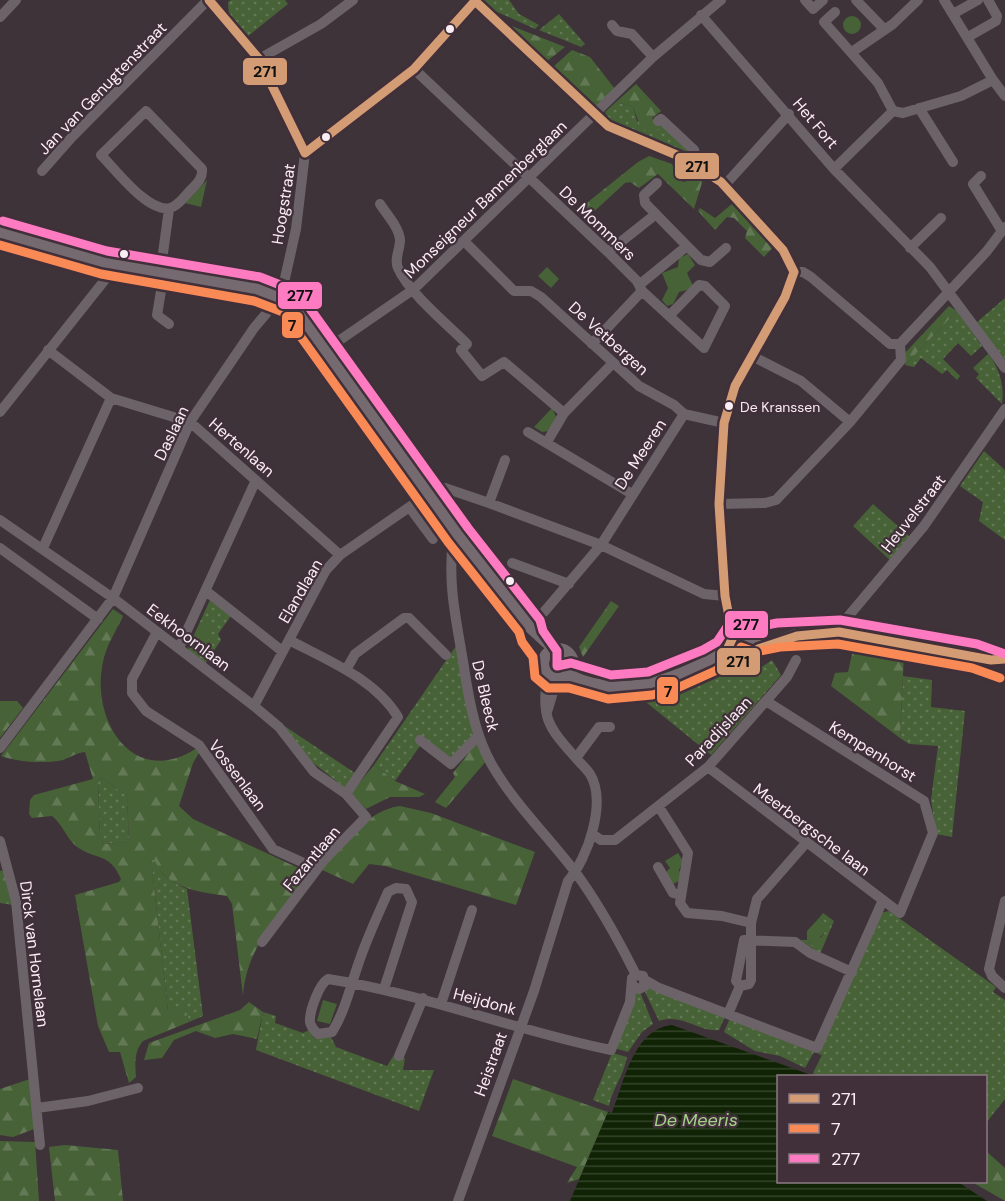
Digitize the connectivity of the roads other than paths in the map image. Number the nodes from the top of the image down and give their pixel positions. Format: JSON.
{"nodes":[{"id":1,"x":16,"y":0,"type":"edge"},
{"id":2,"x":209,"y":0,"type":"edge"},
{"id":3,"x":353,"y":0,"type":"edge"},
{"id":4,"x":700,"y":0,"type":"edge"},
{"id":5,"x":721,"y":0,"type":"edge"},
{"id":6,"x":805,"y":0,"type":"edge"},
{"id":7,"x":823,"y":0,"type":"edge"},
{"id":8,"x":856,"y":0,"type":"edge"},
{"id":9,"x":918,"y":0,"type":"edge"},
{"id":10,"x":944,"y":0,"type":"edge"},
{"id":11,"x":978,"y":0,"type":"edge"},
{"id":12,"x":988,"y":0,"type":"edge"},
{"id":13,"x":474,"y":1,"type":"edge"},
{"id":14,"x":835,"y":12,"type":"dead end"},
{"id":15,"x":704,"y":13,"type":"junction"},
{"id":16,"x":953,"y":14,"type":"junction"},
{"id":17,"x":0,"y":17,"type":"edge"},
{"id":18,"x":612,"y":25,"type":"dead end"},
{"id":19,"x":884,"y":29,"type":"junction"},
{"id":20,"x":968,"y":37,"type":"junction"},
{"id":21,"x":852,"y":52,"type":"junction"},
{"id":22,"x":653,"y":57,"type":"junction"},
{"id":23,"x":259,"y":59,"type":"junction"},
{"id":24,"x":414,"y":69,"type":"junction"},
{"id":25,"x":993,"y":80,"type":"junction"},
{"id":26,"x":1005,"y":96,"type":"edge"},
{"id":27,"x":919,"y":108,"type":"junction"},
{"id":28,"x":893,"y":111,"type":"junction"},
{"id":29,"x":596,"y":112,"type":"junction"},
{"id":30,"x":789,"y":114,"type":"junction"},
{"id":31,"x":658,"y":122,"type":"dead end"},
{"id":32,"x":305,"y":153,"type":"junction"},
{"id":33,"x":953,"y":162,"type":"dead end"},
{"id":34,"x":699,"y":166,"type":"junction"},
{"id":35,"x":834,"y":169,"type":"junction"},
{"id":36,"x":42,"y":171,"type":"dead end"},
{"id":37,"x":981,"y":176,"type":"dead end"},
{"id":38,"x":529,"y":177,"type":"junction"},
{"id":39,"x":657,"y":183,"type":"dead end"},
{"id":40,"x":724,"y":186,"type":"junction"},
{"id":41,"x":380,"y":204,"type":"dead end"},
{"id":42,"x":169,"y":209,"type":"junction"},
{"id":43,"x":656,"y":214,"type":"junction"},
{"id":44,"x":940,"y":218,"type":"dead end"},
{"id":45,"x":1004,"y":229,"type":"edge"},
{"id":46,"x":0,"y":232,"type":"edge"},
{"id":47,"x":464,"y":241,"type":"junction"},
{"id":48,"x":687,"y":246,"type":"junction"},
{"id":49,"x":726,"y":248,"type":"dead end"},
{"id":50,"x":910,"y":248,"type":"junction"},
{"id":51,"x":608,"y":252,"type":"junction"},
{"id":52,"x":112,"y":264,"type":"junction"},
{"id":53,"x":161,"y":270,"type":"junction"},
{"id":54,"x":794,"y":272,"type":"junction"},
{"id":55,"x":641,"y":288,"type":"junction"},
{"id":56,"x":414,"y":289,"type":"junction"},
{"id":57,"x":949,"y":294,"type":"junction"},
{"id":58,"x":281,"y":296,"type":"junction"},
{"id":59,"x":669,"y":316,"type":"junction"},
{"id":60,"x":169,"y":324,"type":"dead end"},
{"id":61,"x":591,"y":344,"type":"junction"},
{"id":62,"x":900,"y":344,"type":"junction"},
{"id":63,"x":327,"y":349,"type":"junction"},
{"id":64,"x":48,"y":350,"type":"junction"},
{"id":65,"x":750,"y":356,"type":"junction"},
{"id":66,"x":613,"y":363,"type":"junction"},
{"id":67,"x":1005,"y":368,"type":"edge"},
{"id":68,"x":111,"y":398,"type":"junction"},
{"id":69,"x":2,"y":406,"type":"edge"},
{"id":70,"x":1005,"y":409,"type":"edge"},
{"id":71,"x":564,"y":412,"type":"junction"},
{"id":72,"x":684,"y":414,"type":"junction"},
{"id":73,"x":190,"y":422,"type":"junction"},
{"id":74,"x":849,"y":422,"type":"junction"},
{"id":75,"x":723,"y":423,"type":"junction"},
{"id":76,"x":528,"y":432,"type":"dead end"},
{"id":77,"x":547,"y":442,"type":"junction"},
{"id":78,"x":505,"y":460,"type":"dead end"},
{"id":79,"x":256,"y":480,"type":"junction"},
{"id":80,"x":428,"y":494,"type":"junction"},
{"id":81,"x":632,"y":494,"type":"junction"},
{"id":82,"x":489,"y":503,"type":"junction"},
{"id":83,"x":719,"y":504,"type":"junction"},
{"id":84,"x":410,"y":508,"type":"junction"},
{"id":85,"x":0,"y":520,"type":"edge"},
{"id":86,"x":458,"y":535,"type":"junction"},
{"id":87,"x":433,"y":539,"type":"dead end"},
{"id":88,"x":601,"y":545,"type":"junction"},
{"id":89,"x":0,"y":548,"type":"edge"},
{"id":90,"x":43,"y":548,"type":"junction"},
{"id":91,"x":340,"y":555,"type":"junction"},
{"id":92,"x":512,"y":562,"type":"dead end"},
{"id":93,"x":568,"y":584,"type":"junction"},
{"id":94,"x":206,"y":591,"type":"junction"},
{"id":95,"x":726,"y":596,"type":"junction"},
{"id":96,"x":113,"y":598,"type":"junction"},
{"id":97,"x":544,"y":612,"type":"dead end"},
{"id":98,"x":98,"y":619,"type":"junction"},
{"id":99,"x":157,"y":632,"type":"junction"},
{"id":100,"x":839,"y":632,"type":"junction"},
{"id":101,"x":737,"y":635,"type":"junction"},
{"id":102,"x":289,"y":640,"type":"junction"},
{"id":103,"x":756,"y":645,"type":"junction"},
{"id":104,"x":179,"y":648,"type":"junction"},
{"id":105,"x":282,"y":651,"type":"junction"},
{"id":106,"x":550,"y":652,"type":"junction"},
{"id":107,"x":446,"y":655,"type":"dead end"},
{"id":108,"x":729,"y":655,"type":"junction"},
{"id":109,"x":1005,"y":659,"type":"edge"},
{"id":110,"x":796,"y":660,"type":"dead end"},
{"id":111,"x":991,"y":660,"type":"junction"},
{"id":112,"x":1005,"y":667,"type":"edge"},
{"id":113,"x":346,"y":670,"type":"junction"},
{"id":114,"x":562,"y":674,"type":"junction"},
{"id":115,"x":766,"y":701,"type":"junction"},
{"id":116,"x":254,"y":706,"type":"junction"},
{"id":117,"x":610,"y":727,"type":"dead end"},
{"id":118,"x":479,"y":735,"type":"junction"},
{"id":119,"x":420,"y":740,"type":"dead end"},
{"id":120,"x":0,"y":748,"type":"edge"},
{"id":121,"x":576,"y":758,"type":"junction"},
{"id":122,"x":708,"y":767,"type":"junction"},
{"id":123,"x":346,"y":795,"type":"junction"},
{"id":124,"x":659,"y":807,"type":"junction"},
{"id":125,"x":592,"y":834,"type":"junction"},
{"id":126,"x":0,"y":841,"type":"edge"},
{"id":127,"x":806,"y":843,"type":"junction"},
{"id":128,"x":658,"y":867,"type":"dead end"},
{"id":129,"x":317,"y":869,"type":"junction"},
{"id":130,"x":575,"y":872,"type":"junction"},
{"id":131,"x":681,"y":895,"type":"junction"},
{"id":132,"x":883,"y":900,"type":"junction"},
{"id":133,"x":1005,"y":901,"type":"edge"},
{"id":134,"x":472,"y":910,"type":"dead end"},
{"id":135,"x":900,"y":913,"type":"joint"},
{"id":136,"x":751,"y":923,"type":"junction"},
{"id":137,"x":752,"y":941,"type":"junction"},
{"id":138,"x":262,"y":942,"type":"dead end"},
{"id":139,"x":852,"y":972,"type":"junction"},
{"id":140,"x":638,"y":980,"type":"junction"},
{"id":141,"x":351,"y":983,"type":"junction"},
{"id":142,"x":1005,"y":988,"type":"edge"},
{"id":143,"x":384,"y":989,"type":"junction"},
{"id":144,"x":423,"y":998,"type":"junction"},
{"id":145,"x":441,"y":1005,"type":"junction"},
{"id":146,"x":728,"y":1014,"type":"junction"},
{"id":147,"x":520,"y":1026,"type":"junction"},
{"id":148,"x":399,"y":1056,"type":"dead end"},
{"id":149,"x":138,"y":1088,"type":"dead end"},
{"id":150,"x":37,"y":1108,"type":"junction"},
{"id":151,"x":40,"y":1145,"type":"dead end"},
{"id":152,"x":461,"y":1200,"type":"edge"}],
"edges":[{"from":1,"to":17,"type":"street"},
{"from":2,"to":23,"type":"street","name":"Hoogstraat"},
{"from":2,"to":36,"type":"street","name":"Jan van Genugtenstraat"},
{"from":3,"to":23,"type":"street"},
{"from":4,"to":15,"type":"street"},
{"from":5,"to":15,"type":"street","name":"Monseigneur Bannenberglaan"},
{"from":6,"to":7,"type":"street"},
{"from":8,"to":19,"type":"street"},
{"from":9,"to":19,"type":"street"},
{"from":10,"to":16,"type":"street"},
{"from":11,"to":16,"type":"street"},
{"from":12,"to":20,"type":"street"},
{"from":13,"to":24,"type":"street"},
{"from":13,"to":29,"type":"street"},
{"from":14,"to":21,"type":"street"},
{"from":15,"to":22,"type":"street","name":"Monseigneur Bannenberglaan"},
{"from":15,"to":30,"type":"street","name":"Het Fort"},
{"from":16,"to":20,"type":"street"},
{"from":18,"to":22,"type":"street"},
{"from":19,"to":21,"type":"street"},
{"from":20,"to":25,"type":"street"},
{"from":21,"to":28,"type":"street"},
{"from":22,"to":29,"type":"street","name":"Monseigneur Bannenberglaan"},
{"from":23,"to":32,"type":"street","name":"Hoogstraat"},
{"from":24,"to":32,"type":"street"},
{"from":24,"to":38,"type":"street","name":"De Mommers"},
{"from":25,"to":26,"type":"street"},
{"from":25,"to":27,"type":"street"},
{"from":27,"to":28,"type":"street"},
{"from":27,"to":33,"type":"street"},
{"from":28,"to":35,"type":"street"},
{"from":29,"to":34,"type":"street"},
{"from":29,"to":38,"type":"street","name":"Monseigneur Bannenberglaan"},
{"from":30,"to":35,"type":"street","name":"Het Fort"},
{"from":30,"to":40,"type":"street"},
{"from":31,"to":34,"type":"street"},
{"from":32,"to":58,"type":"street","name":"Hoogstraat"},
{"from":34,"to":40,"type":"street"},
{"from":35,"to":50,"type":"street","name":"Het Fort"},
{"from":37,"to":45,"type":"street"},
{"from":38,"to":47,"type":"street","name":"Monseigneur Bannenberglaan"},
{"from":38,"to":51,"type":"street","name":"De Mommers"},
{"from":39,"to":43,"type":"street"},
{"from":40,"to":54,"type":"street"},
{"from":41,"to":56,"type":"street"},
{"from":42,"to":42,"type":"street"},
{"from":42,"to":53,"type":"street"},
{"from":43,"to":48,"type":"street"},
{"from":43,"to":51,"type":"street"},
{"from":44,"to":50,"type":"street"},
{"from":45,"to":57,"type":"street"},
{"from":46,"to":52,"type":"main road"},
{"from":47,"to":56,"type":"street","name":"Monseigneur Bannenberglaan"},
{"from":47,"to":61,"type":"street","name":"De Vetbergen"},
{"from":48,"to":49,"type":"street"},
{"from":48,"to":55,"type":"street"},
{"from":50,"to":57,"type":"street","name":"Het Fort"},
{"from":51,"to":55,"type":"street","name":"De Mommers"},
{"from":52,"to":53,"type":"main road"},
{"from":52,"to":64,"type":"street"},
{"from":53,"to":58,"type":"main road"},
{"from":53,"to":60,"type":"street"},
{"from":54,"to":62,"type":"street"},
{"from":54,"to":65,"type":"street"},
{"from":55,"to":59,"type":"street","name":"De Mommers"},
{"from":55,"to":61,"type":"street"},
{"from":56,"to":63,"type":"street","name":"Monseigneur Bannenberglaan"},
{"from":56,"to":71,"type":"street"},
{"from":57,"to":62,"type":"street"},
{"from":57,"to":67,"type":"street","name":"Het Fort"},
{"from":58,"to":63,"type":"main road"},
{"from":58,"to":73,"type":"street","name":"Daslaan"},
{"from":59,"to":59,"type":"street","name":"De Mommers"},
{"from":61,"to":66,"type":"street","name":"De Vetbergen"},
{"from":62,"to":74,"type":"street"},
{"from":63,"to":80,"type":"main road"},
{"from":64,"to":68,"type":"street","name":"Hertenlaan"},
{"from":64,"to":69,"type":"street"},
{"from":65,"to":74,"type":"street"},
{"from":65,"to":75,"type":"street"},
{"from":66,"to":71,"type":"street"},
{"from":66,"to":72,"type":"street","name":"De Vetbergen"},
{"from":68,"to":73,"type":"street","name":"Hertenlaan"},
{"from":68,"to":90,"type":"street"},
{"from":70,"to":100,"type":"street","name":"Heuvelstraat"},
{"from":71,"to":77,"type":"street"},
{"from":72,"to":75,"type":"street","name":"De Meeren"},
{"from":72,"to":81,"type":"street","name":"De Meeren"},
{"from":73,"to":79,"type":"street","name":"Hertenlaan"},
{"from":73,"to":96,"type":"street","name":"Daslaan"},
{"from":74,"to":83,"type":"street"},
{"from":75,"to":83,"type":"street"},
{"from":76,"to":77,"type":"street"},
{"from":77,"to":81,"type":"street"},
{"from":78,"to":82,"type":"street"},
{"from":79,"to":91,"type":"street","name":"Hertenlaan"},
{"from":79,"to":94,"type":"street"},
{"from":80,"to":82,"type":"street"},
{"from":80,"to":84,"type":"street","name":"Elandlaan"},
{"from":80,"to":86,"type":"main road"},
{"from":81,"to":88,"type":"street","name":"De Meeren"},
{"from":82,"to":88,"type":"street"},
{"from":83,"to":95,"type":"street"},
{"from":84,"to":87,"type":"street"},
{"from":84,"to":91,"type":"street","name":"Elandlaan"},
{"from":85,"to":90,"type":"street","name":"Eekhoornlaan"},
{"from":86,"to":106,"type":"main road"},
{"from":86,"to":118,"type":"street","name":"De Bleeck"},
{"from":88,"to":93,"type":"street","name":"De Meeren"},
{"from":88,"to":95,"type":"street"},
{"from":89,"to":98,"type":"street"},
{"from":90,"to":96,"type":"street","name":"Eekhoornlaan"},
{"from":91,"to":102,"type":"street","name":"Elandlaan"},
{"from":92,"to":93,"type":"street"},
{"from":93,"to":97,"type":"street","name":"De Meeren"},
{"from":94,"to":104,"type":"street"},
{"from":94,"to":105,"type":"street"},
{"from":95,"to":101,"type":"street"},
{"from":96,"to":98,"type":"street","name":"Daslaan"},
{"from":96,"to":99,"type":"street","name":"Eekhoornlaan"},
{"from":98,"to":120,"type":"street","name":"Daslaan"},
{"from":99,"to":104,"type":"street","name":"Eekhoornlaan"},
{"from":99,"to":129,"type":"street","name":"Vossenlaan"},
{"from":100,"to":103,"type":"main road"},
{"from":100,"to":111,"type":"main road"},
{"from":101,"to":103,"type":"main road"},
{"from":101,"to":108,"type":"main road"},
{"from":102,"to":105,"type":"street","name":"Elandlaan"},
{"from":102,"to":113,"type":"street"},
{"from":103,"to":108,"type":"main road"},
{"from":104,"to":116,"type":"street","name":"Eekhoornlaan"},
{"from":105,"to":116,"type":"street","name":"Elandlaan"},
{"from":106,"to":114,"type":"main road"},
{"from":106,"to":114,"type":"main road"},
{"from":107,"to":113,"type":"street"},
{"from":108,"to":114,"type":"main road"},
{"from":109,"to":111,"type":"main road"},
{"from":110,"to":115,"type":"street","name":"Paradijslaan"},
{"from":111,"to":112,"type":"main road"},
{"from":113,"to":123,"type":"street"},
{"from":114,"to":121,"type":"street","name":"Heistraat"},
{"from":115,"to":122,"type":"street","name":"Paradijslaan"},
{"from":115,"to":135,"type":"street","name":"Kempenhorst"},
{"from":116,"to":123,"type":"street","name":"Eekhoornlaan"},
{"from":117,"to":121,"type":"street"},
{"from":118,"to":119,"type":"street"},
{"from":118,"to":130,"type":"street","name":"De Bleeck"},
{"from":121,"to":125,"type":"street","name":"Heistraat"},
{"from":122,"to":124,"type":"street","name":"Paradijslaan"},
{"from":122,"to":127,"type":"street","name":"Meerbergsche laan"},
{"from":123,"to":129,"type":"street","name":"Fazantlaan"},
{"from":124,"to":125,"type":"street","name":"Paradijslaan"},
{"from":124,"to":131,"type":"street"},
{"from":125,"to":130,"type":"street","name":"Heistraat"},
{"from":126,"to":150,"type":"street","name":"Dirck van Hornelaan"},
{"from":127,"to":132,"type":"street","name":"Meerbergsche laan"},
{"from":127,"to":136,"type":"street"},
{"from":128,"to":131,"type":"street"},
{"from":129,"to":138,"type":"street","name":"Fazantlaan"},
{"from":130,"to":140,"type":"street","name":"De Bleeck"},
{"from":130,"to":147,"type":"street","name":"Heistraat"},
{"from":131,"to":136,"type":"street"},
{"from":132,"to":135,"type":"street","name":"Meerbergsche laan"},
{"from":132,"to":139,"type":"street"},
{"from":133,"to":142,"type":"street"},
{"from":134,"to":145,"type":"street"},
{"from":136,"to":137,"type":"street"},
{"from":137,"to":139,"type":"street"},
{"from":137,"to":146,"type":"street"},
{"from":139,"to":146,"type":"street"},
{"from":140,"to":146,"type":"street"},
{"from":140,"to":147,"type":"street","name":"Heijdonk"},
{"from":141,"to":141,"type":"street"},
{"from":141,"to":143,"type":"street","name":"Heijdonk"},
{"from":141,"to":143,"type":"street"},
{"from":143,"to":144,"type":"street","name":"Heijdonk"},
{"from":144,"to":145,"type":"street","name":"Heijdonk"},
{"from":144,"to":148,"type":"street"},
{"from":145,"to":147,"type":"street","name":"Heijdonk"},
{"from":147,"to":152,"type":"street","name":"Heistraat"},
{"from":149,"to":150,"type":"street"},
{"from":150,"to":151,"type":"street","name":"Dirck van Hornelaan"}]}
